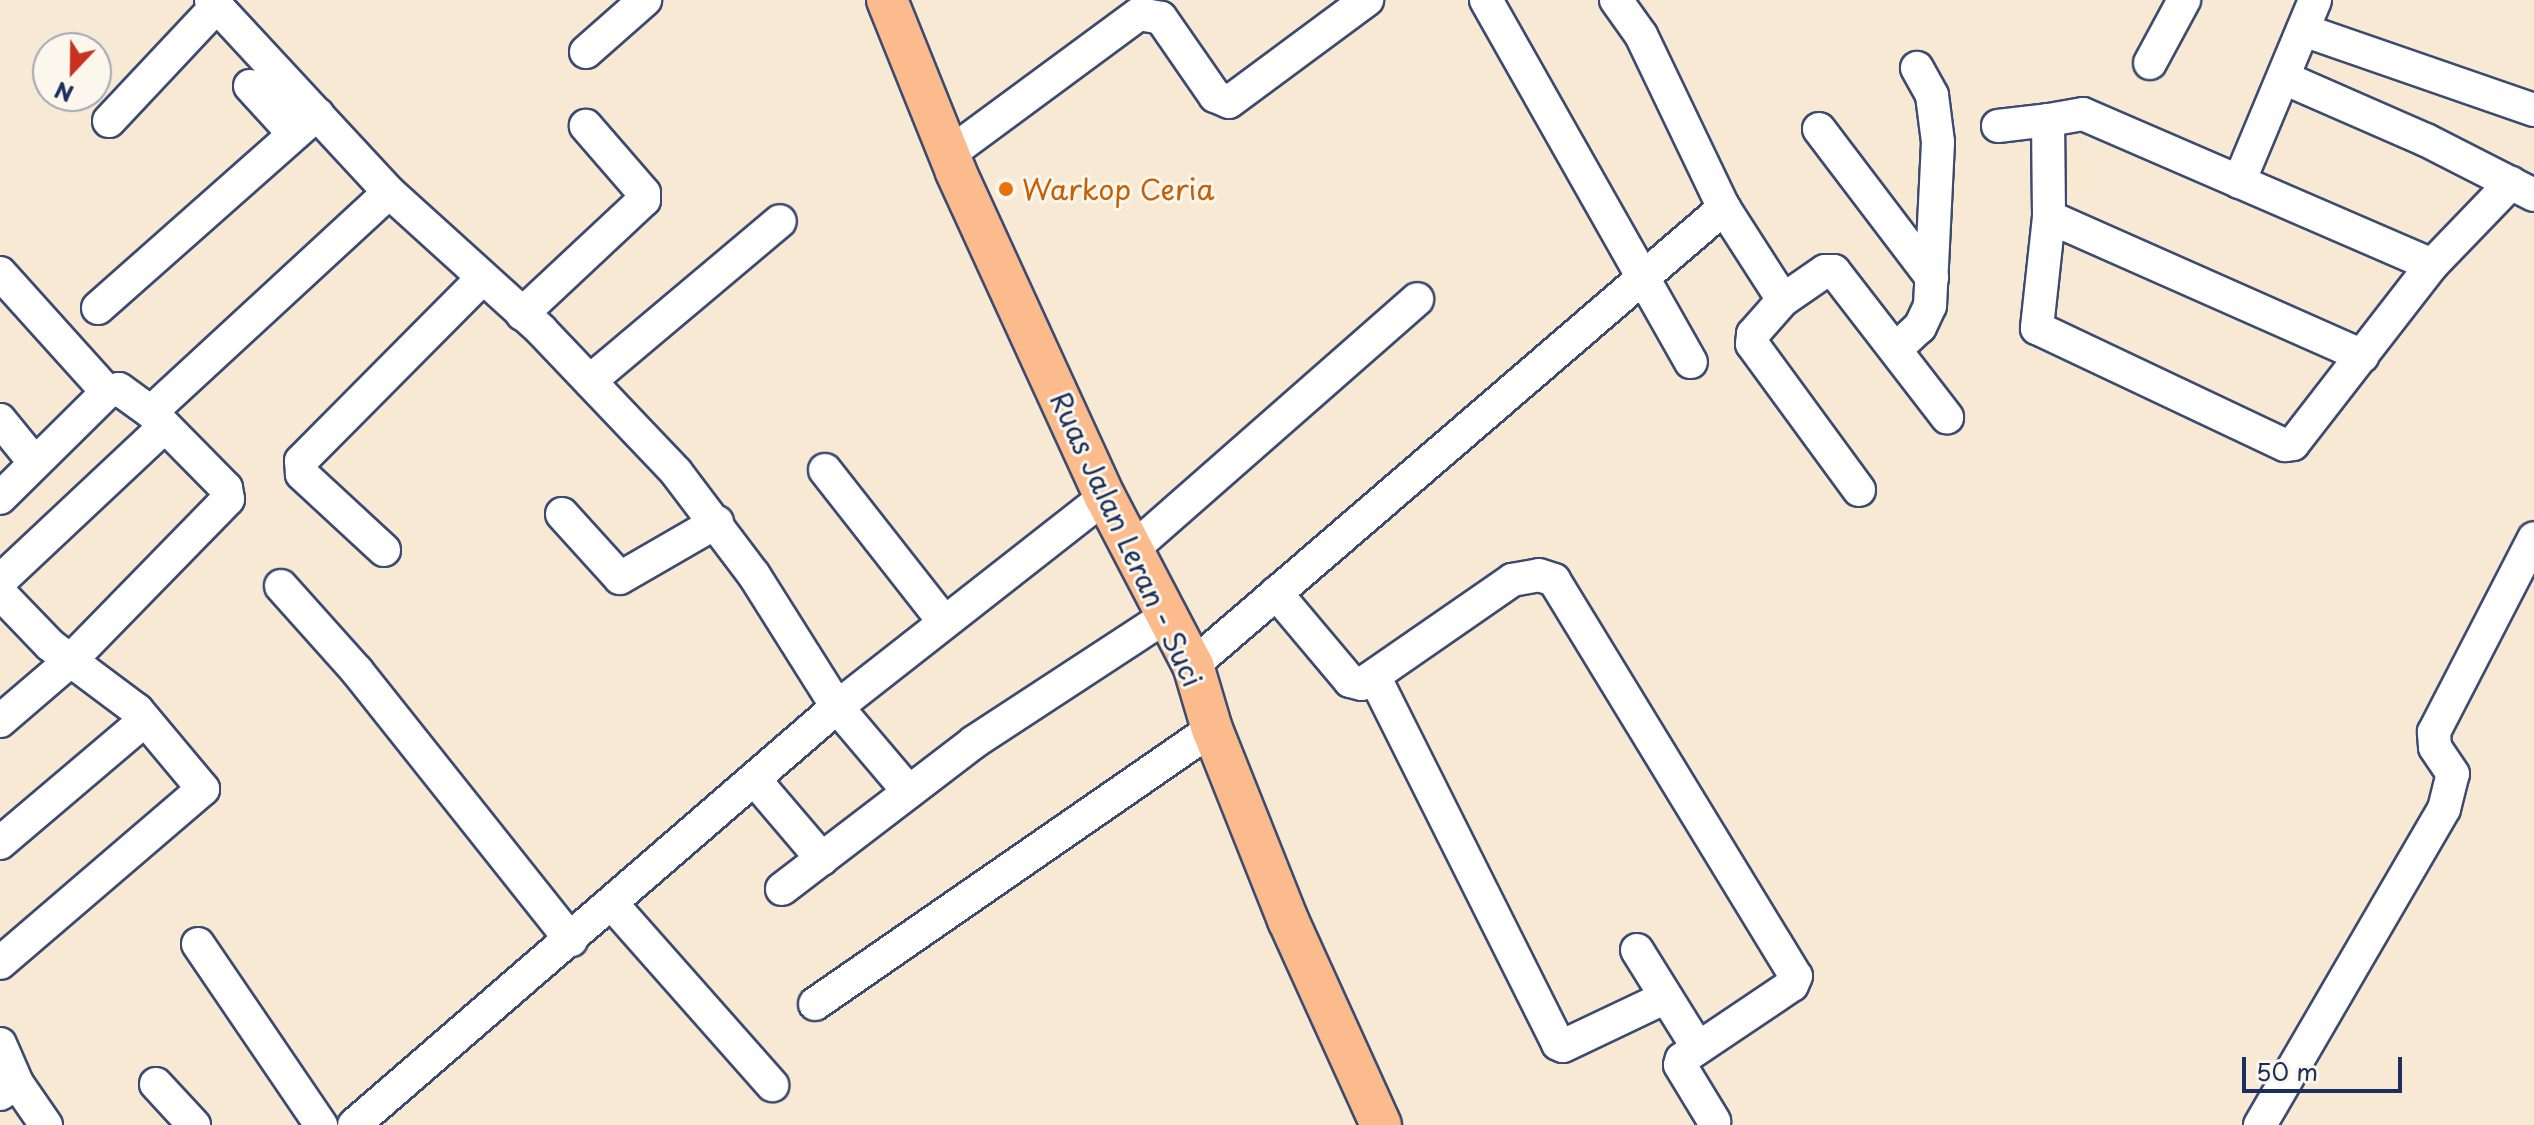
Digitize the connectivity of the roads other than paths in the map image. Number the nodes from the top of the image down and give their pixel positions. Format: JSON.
{"nodes":[{"id":1,"x":645,"y":0,"type":"edge"},
{"id":2,"x":887,"y":0,"type":"edge"},
{"id":3,"x":1367,"y":0,"type":"edge"},
{"id":4,"x":1486,"y":0,"type":"edge"},
{"id":5,"x":1616,"y":0,"type":"edge"},
{"id":6,"x":2184,"y":0,"type":"edge"},
{"id":7,"x":214,"y":3,"type":"edge"},
{"id":8,"x":2309,"y":15,"type":"edge"},
{"id":9,"x":586,"y":52,"type":"dead end"},
{"id":10,"x":2150,"y":63,"type":"dead end"},
{"id":11,"x":1917,"y":68,"type":"dead end"},
{"id":12,"x":2284,"y":78,"type":"junction"},
{"id":13,"x":250,"y":86,"type":"dead end"},
{"id":14,"x":2534,"y":110,"type":"edge"},
{"id":15,"x":2048,"y":120,"type":"junction"},
{"id":16,"x":109,"y":121,"type":"dead end"},
{"id":17,"x":306,"y":124,"type":"junction"},
{"id":18,"x":586,"y":126,"type":"dead end"},
{"id":19,"x":1998,"y":126,"type":"dead end"},
{"id":20,"x":1819,"y":129,"type":"dead end"},
{"id":21,"x":949,"y":154,"type":"junction"},
{"id":22,"x":2239,"y":182,"type":"junction"},
{"id":23,"x":2522,"y":189,"type":"edge"},
{"id":24,"x":389,"y":192,"type":"junction"},
{"id":25,"x":1724,"y":208,"type":"junction"},
{"id":26,"x":2049,"y":217,"type":"junction"},
{"id":27,"x":780,"y":221,"type":"dead end"},
{"id":28,"x":2432,"y":265,"type":"junction"},
{"id":29,"x":0,"y":273,"type":"edge"},
{"id":30,"x":1642,"y":275,"type":"junction"},
{"id":31,"x":1932,"y":278,"type":"junction"},
{"id":32,"x":481,"y":280,"type":"junction"},
{"id":33,"x":1417,"y":299,"type":"dead end"},
{"id":34,"x":1783,"y":300,"type":"junction"},
{"id":35,"x":98,"y":308,"type":"dead end"},
{"id":36,"x":522,"y":314,"type":"junction"},
{"id":37,"x":1896,"y":349,"type":"junction"},
{"id":38,"x":2363,"y":356,"type":"junction"},
{"id":39,"x":1691,"y":362,"type":"dead end"},
{"id":40,"x":590,"y":381,"type":"junction"},
{"id":41,"x":107,"y":392,"type":"junction"},
{"id":42,"x":1947,"y":417,"type":"dead end"},
{"id":43,"x":158,"y":419,"type":"junction"},
{"id":44,"x":0,"y":420,"type":"edge"},
{"id":45,"x":35,"y":463,"type":"junction"},
{"id":46,"x":825,"y":470,"type":"dead end"},
{"id":47,"x":1859,"y":490,"type":"dead end"},
{"id":48,"x":1105,"y":497,"type":"junction"},
{"id":49,"x":0,"y":498,"type":"edge"},
{"id":50,"x":562,"y":514,"type":"dead end"},
{"id":51,"x":717,"y":522,"type":"junction"},
{"id":52,"x":2534,"y":538,"type":"edge"},
{"id":53,"x":1134,"y":548,"type":"junction"},
{"id":54,"x":384,"y":550,"type":"dead end"},
{"id":55,"x":0,"y":581,"type":"edge"},
{"id":56,"x":281,"y":586,"type":"dead end"},
{"id":57,"x":0,"y":593,"type":"edge"},
{"id":58,"x":1276,"y":593,"type":"junction"},
{"id":59,"x":1165,"y":617,"type":"junction"},
{"id":60,"x":944,"y":622,"type":"junction"},
{"id":61,"x":70,"y":661,"type":"junction"},
{"id":62,"x":1193,"y":665,"type":"junction"},
{"id":63,"x":1374,"y":676,"type":"junction"},
{"id":64,"x":837,"y":707,"type":"junction"},
{"id":65,"x":145,"y":720,"type":"junction"},
{"id":66,"x":0,"y":721,"type":"edge"},
{"id":67,"x":1212,"y":729,"type":"junction"},
{"id":68,"x":754,"y":779,"type":"junction"},
{"id":69,"x":909,"y":792,"type":"junction"},
{"id":70,"x":0,"y":843,"type":"edge"},
{"id":71,"x":822,"y":859,"type":"junction"},
{"id":72,"x":782,"y":889,"type":"dead end"},
{"id":73,"x":612,"y":904,"type":"junction"},
{"id":74,"x":571,"y":940,"type":"junction"},
{"id":75,"x":198,"y":944,"type":"dead end"},
{"id":76,"x":1637,"y":950,"type":"dead end"},
{"id":77,"x":0,"y":963,"type":"edge"},
{"id":78,"x":1666,"y":997,"type":"junction"},
{"id":79,"x":815,"y":1004,"type":"dead end"},
{"id":80,"x":0,"y":1044,"type":"edge"},
{"id":81,"x":1698,"y":1048,"type":"junction"},
{"id":82,"x":156,"y":1084,"type":"dead end"},
{"id":83,"x":772,"y":1085,"type":"dead end"},
{"id":84,"x":9,"y":1089,"type":"edge"},
{"id":85,"x":1714,"y":1121,"type":"dead end"},
{"id":86,"x":46,"y":1125,"type":"edge"},
{"id":87,"x":194,"y":1125,"type":"edge"},
{"id":88,"x":321,"y":1125,"type":"edge"},
{"id":89,"x":354,"y":1125,"type":"edge"},
{"id":90,"x":1381,"y":1125,"type":"edge"},
{"id":91,"x":2260,"y":1125,"type":"edge"}],
"edges":[{"from":1,"to":9,"type":"street"},
{"from":2,"to":21,"type":"main road","name":"Ruas Jalan Leran - Suci"},
{"from":3,"to":21,"type":"street"},
{"from":4,"to":30,"type":"street"},
{"from":5,"to":25,"type":"street"},
{"from":6,"to":10,"type":"street"},
{"from":7,"to":16,"type":"street"},
{"from":7,"to":17,"type":"street"},
{"from":8,"to":12,"type":"street"},
{"from":8,"to":14,"type":"street"},
{"from":11,"to":31,"type":"street"},
{"from":12,"to":22,"type":"street"},
{"from":12,"to":23,"type":"street"},
{"from":13,"to":17,"type":"street"},
{"from":15,"to":19,"type":"street"},
{"from":15,"to":22,"type":"street"},
{"from":15,"to":26,"type":"street"},
{"from":17,"to":24,"type":"street"},
{"from":17,"to":35,"type":"street"},
{"from":18,"to":36,"type":"street"},
{"from":20,"to":31,"type":"street"},
{"from":21,"to":48,"type":"main road","name":"Ruas Jalan Leran - Suci"},
{"from":22,"to":28,"type":"street"},
{"from":23,"to":28,"type":"street"},
{"from":24,"to":32,"type":"street"},
{"from":24,"to":43,"type":"street"},
{"from":25,"to":30,"type":"street"},
{"from":25,"to":34,"type":"street"},
{"from":26,"to":38,"type":"street"},
{"from":26,"to":38,"type":"street"},
{"from":27,"to":40,"type":"street"},
{"from":28,"to":38,"type":"street"},
{"from":29,"to":41,"type":"street"},
{"from":30,"to":39,"type":"street"},
{"from":30,"to":58,"type":"street"},
{"from":31,"to":37,"type":"street"},
{"from":32,"to":36,"type":"street"},
{"from":32,"to":54,"type":"street"},
{"from":33,"to":53,"type":"street"},
{"from":34,"to":37,"type":"street"},
{"from":34,"to":47,"type":"street"},
{"from":36,"to":40,"type":"street"},
{"from":37,"to":42,"type":"street"},
{"from":40,"to":51,"type":"street"},
{"from":41,"to":43,"type":"street"},
{"from":41,"to":45,"type":"street"},
{"from":43,"to":55,"type":"street"},
{"from":43,"to":61,"type":"street"},
{"from":44,"to":45,"type":"street"},
{"from":45,"to":49,"type":"street"},
{"from":46,"to":60,"type":"street"},
{"from":48,"to":53,"type":"main road","name":"Ruas Jalan Leran - Suci"},
{"from":48,"to":60,"type":"street"},
{"from":50,"to":51,"type":"street"},
{"from":51,"to":64,"type":"street"},
{"from":52,"to":91,"type":"street"},
{"from":53,"to":59,"type":"main road","name":"Ruas Jalan Leran - Suci"},
{"from":56,"to":74,"type":"street"},
{"from":57,"to":61,"type":"street"},
{"from":58,"to":62,"type":"street"},
{"from":58,"to":63,"type":"street"},
{"from":59,"to":62,"type":"main road","name":"Ruas Jalan Leran - Suci"},
{"from":59,"to":69,"type":"street"},
{"from":60,"to":64,"type":"street"},
{"from":61,"to":65,"type":"street"},
{"from":61,"to":66,"type":"street"},
{"from":62,"to":67,"type":"main road","name":"Ruas Jalan Leran - Suci"},
{"from":63,"to":78,"type":"street"},
{"from":63,"to":81,"type":"street"},
{"from":64,"to":68,"type":"street"},
{"from":64,"to":69,"type":"street"},
{"from":65,"to":70,"type":"street"},
{"from":65,"to":77,"type":"street"},
{"from":67,"to":79,"type":"street"},
{"from":67,"to":90,"type":"main road","name":"Ruas Jalan Leran - Suci"},
{"from":68,"to":71,"type":"street"},
{"from":68,"to":73,"type":"street"},
{"from":69,"to":71,"type":"street"},
{"from":71,"to":72,"type":"street"},
{"from":73,"to":74,"type":"street"},
{"from":73,"to":83,"type":"street"},
{"from":74,"to":89,"type":"street"},
{"from":75,"to":88,"type":"street"},
{"from":76,"to":78,"type":"street"},
{"from":78,"to":81,"type":"street"},
{"from":80,"to":84,"type":"street"},
{"from":81,"to":85,"type":"street"},
{"from":82,"to":87,"type":"street"},
{"from":84,"to":86,"type":"street"}]}
